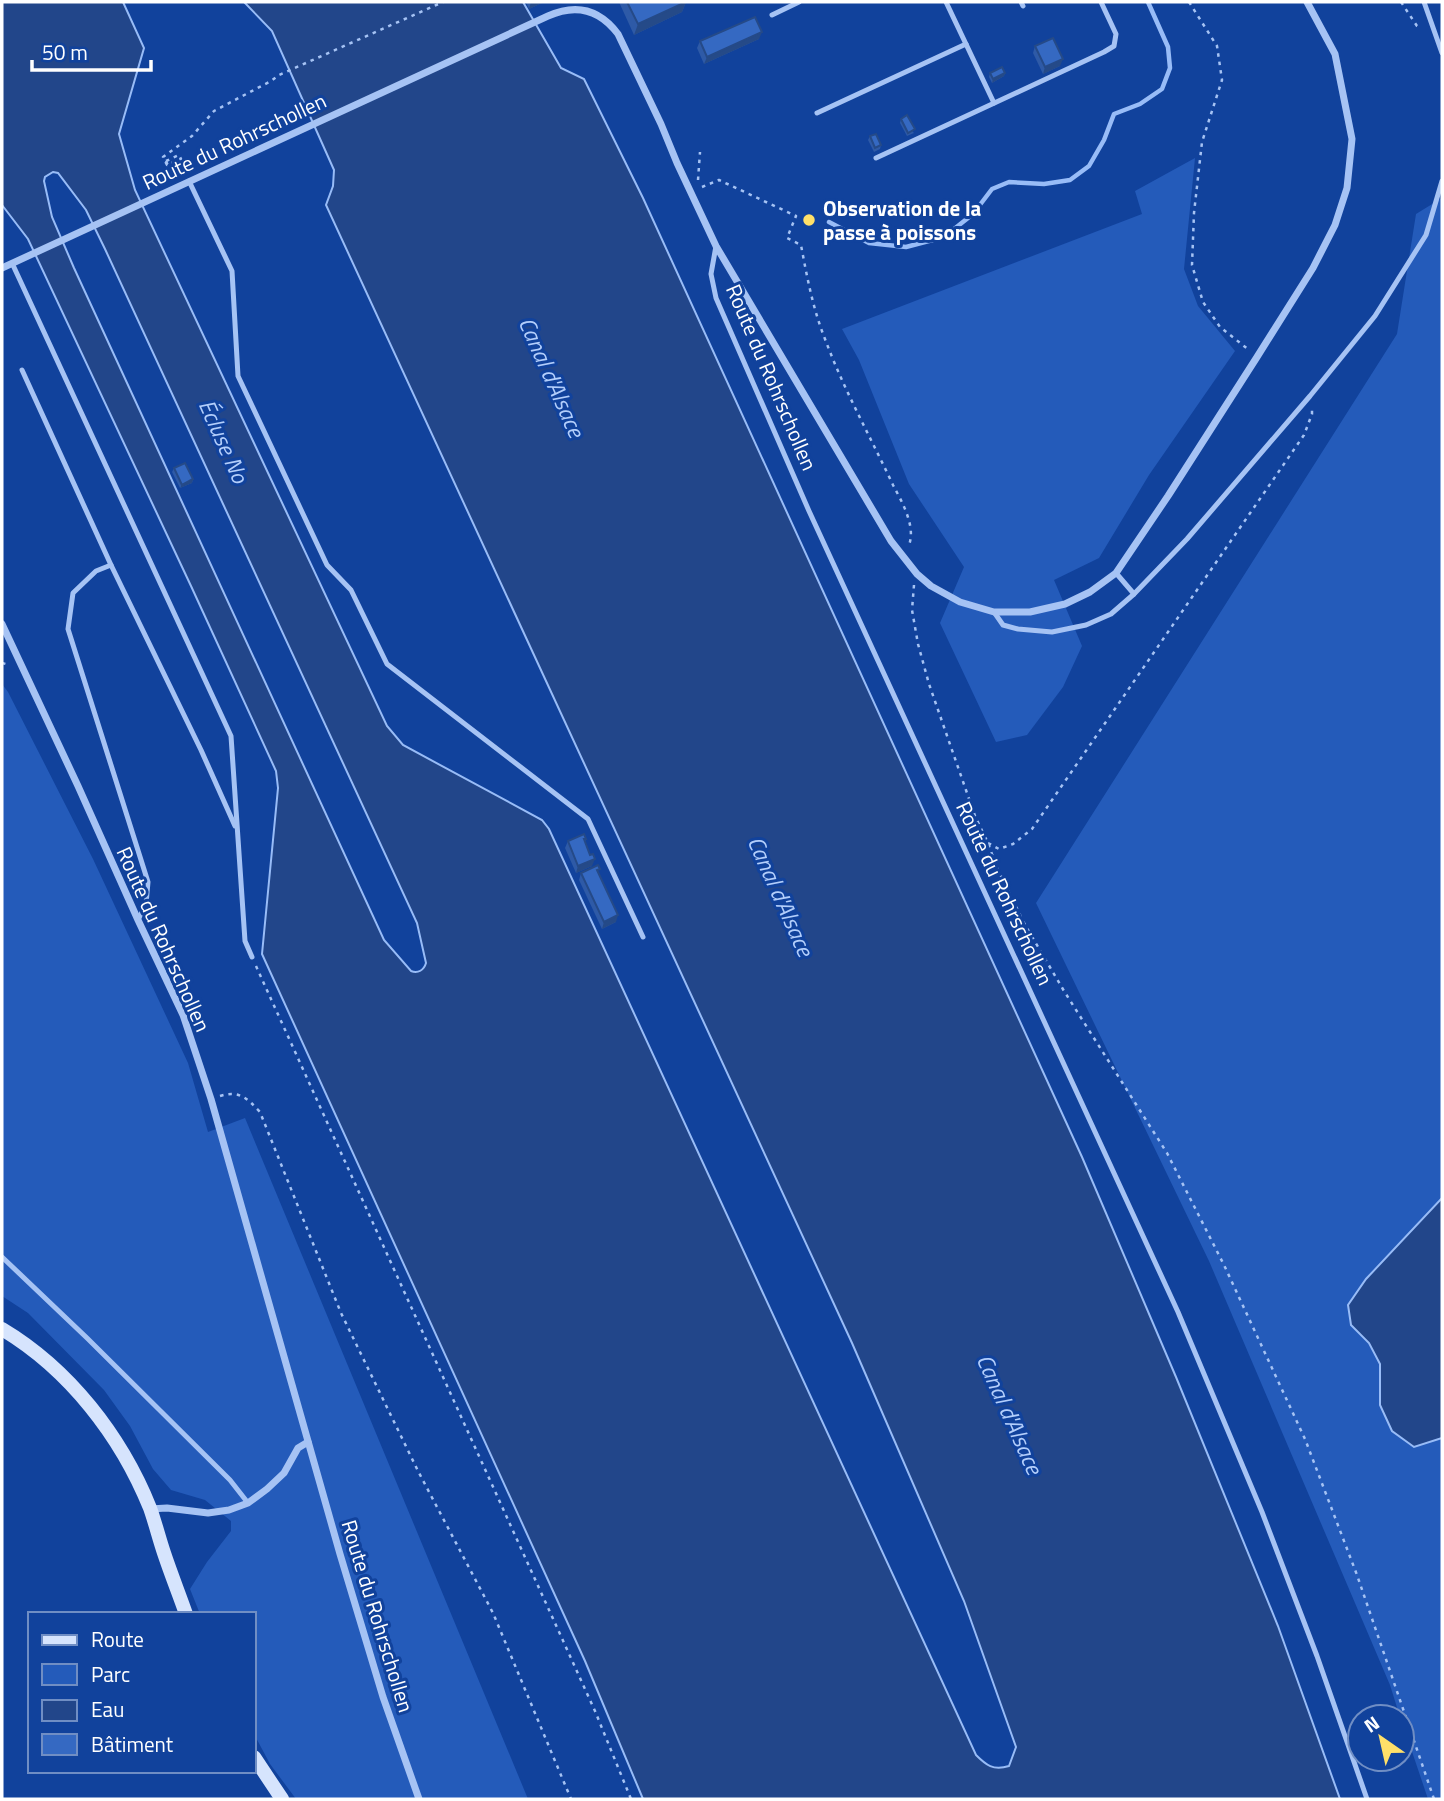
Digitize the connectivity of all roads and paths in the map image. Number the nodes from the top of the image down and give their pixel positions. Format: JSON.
{"nodes":[{"id":1,"x":443,"y":2,"type":"edge"},
{"id":2,"x":799,"y":2,"type":"edge"},
{"id":3,"x":946,"y":2,"type":"edge"},
{"id":4,"x":1101,"y":2,"type":"edge"},
{"id":5,"x":1189,"y":2,"type":"edge"},
{"id":6,"x":1307,"y":2,"type":"edge"},
{"id":7,"x":1401,"y":2,"type":"edge"},
{"id":8,"x":1424,"y":2,"type":"edge"},
{"id":9,"x":772,"y":15,"type":"dead end"},
{"id":10,"x":1437,"y":36,"type":"junction"},
{"id":11,"x":966,"y":44,"type":"junction"},
{"id":12,"x":1442,"y":53,"type":"edge"},
{"id":13,"x":994,"y":103,"type":"junction"},
{"id":14,"x":817,"y":113,"type":"dead end"},
{"id":15,"x":700,"y":152,"type":"dead end"},
{"id":16,"x":876,"y":158,"type":"dead end"},
{"id":17,"x":172,"y":174,"type":"dead end"},
{"id":18,"x":189,"y":181,"type":"junction"},
{"id":19,"x":1442,"y":181,"type":"edge"},
{"id":20,"x":696,"y":187,"type":"junction"},
{"id":21,"x":716,"y":246,"type":"junction"},
{"id":22,"x":12,"y":263,"type":"junction"},
{"id":23,"x":2,"y":268,"type":"edge"},
{"id":24,"x":1257,"y":357,"type":"junction"},
{"id":25,"x":22,"y":370,"type":"dead end"},
{"id":26,"x":1310,"y":396,"type":"junction"},
{"id":27,"x":902,"y":556,"type":"junction"},
{"id":28,"x":110,"y":565,"type":"junction"},
{"id":29,"x":1116,"y":573,"type":"junction"},
{"id":30,"x":918,"y":574,"type":"junction"},
{"id":31,"x":1134,"y":594,"type":"junction"},
{"id":32,"x":994,"y":612,"type":"junction"},
{"id":33,"x":2,"y":624,"type":"edge"},
{"id":34,"x":238,"y":832,"type":"junction"},
{"id":35,"x":988,"y":843,"type":"junction"},
{"id":36,"x":138,"y":920,"type":"junction"},
{"id":37,"x":643,"y":937,"type":"dead end"},
{"id":38,"x":252,"y":957,"type":"joint"},
{"id":39,"x":211,"y":1099,"type":"junction"},
{"id":40,"x":2,"y":1257,"type":"edge"},
{"id":41,"x":2,"y":1329,"type":"edge"},
{"id":42,"x":308,"y":1442,"type":"junction"},
{"id":43,"x":248,"y":1503,"type":"junction"},
{"id":44,"x":150,"y":1509,"type":"junction"},
{"id":45,"x":185,"y":1612,"type":"edge"},
{"id":46,"x":256,"y":1761,"type":"edge"},
{"id":47,"x":282,"y":1799,"type":"edge"},
{"id":48,"x":419,"y":1799,"type":"edge"},
{"id":49,"x":571,"y":1799,"type":"edge"},
{"id":50,"x":631,"y":1799,"type":"edge"},
{"id":51,"x":1367,"y":1799,"type":"edge"},
{"id":52,"x":1434,"y":1799,"type":"edge"}],
"edges":[{"from":1,"to":17,"type":"path","bridge":true},
{"from":2,"to":9,"type":"lane"},
{"from":3,"to":11,"type":"lane"},
{"from":4,"to":13,"type":"lane"},
{"from":5,"to":24,"type":"path"},
{"from":6,"to":24,"type":"street"},
{"from":7,"to":10,"type":"path"},
{"from":8,"to":10,"type":"lane"},
{"from":10,"to":12,"type":"lane"},
{"from":11,"to":13,"type":"lane"},
{"from":11,"to":14,"type":"lane"},
{"from":13,"to":16,"type":"lane"},
{"from":15,"to":20,"type":"path"},
{"from":18,"to":20,"type":"street","name":"Route du Rohrschollen"},
{"from":18,"to":22,"type":"street","name":"Route du Rohrschollen"},
{"from":18,"to":37,"type":"lane"},
{"from":19,"to":26,"type":"lane"},
{"from":20,"to":21,"type":"street","name":"Route du Rohrschollen"},
{"from":20,"to":27,"type":"path"},
{"from":21,"to":27,"type":"street"},
{"from":21,"to":51,"type":"lane","name":"Route du Rohrschollen"},
{"from":22,"to":23,"type":"street","name":"Route du Rohrschollen"},
{"from":22,"to":34,"type":"lane"},
{"from":24,"to":29,"type":"street"},
{"from":25,"to":28,"type":"lane"},
{"from":26,"to":31,"type":"lane"},
{"from":26,"to":35,"type":"path"},
{"from":27,"to":30,"type":"street"},
{"from":28,"to":34,"type":"lane"},
{"from":28,"to":36,"type":"lane"},
{"from":29,"to":31,"type":"lane"},
{"from":29,"to":32,"type":"street"},
{"from":30,"to":32,"type":"street"},
{"from":30,"to":35,"type":"path"},
{"from":31,"to":32,"type":"lane"},
{"from":33,"to":36,"type":"street","name":"Route du Rohrschollen"},
{"from":34,"to":38,"type":"lane"},
{"from":35,"to":52,"type":"path"},
{"from":36,"to":39,"type":"street","name":"Route du Rohrschollen"},
{"from":38,"to":50,"type":"path"},
{"from":39,"to":42,"type":"street","name":"Route du Rohrschollen"},
{"from":39,"to":49,"type":"path"},
{"from":40,"to":43,"type":"lane"},
{"from":41,"to":44,"type":"street"},
{"from":42,"to":43,"type":"street"},
{"from":42,"to":48,"type":"street","name":"Route du Rohrschollen"},
{"from":43,"to":44,"type":"street"},
{"from":44,"to":45,"type":"street"},
{"from":46,"to":47,"type":"street"}]}
